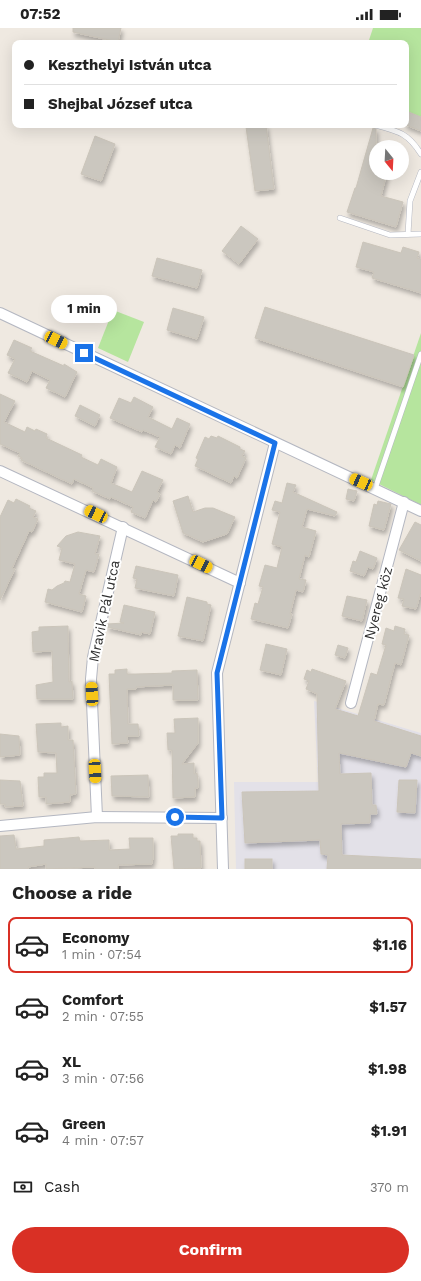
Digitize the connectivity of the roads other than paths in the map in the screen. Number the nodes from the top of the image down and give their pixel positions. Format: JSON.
{"nodes":[{"id":1,"x":386,"y":128,"type":"edge"},
{"id":2,"x":421,"y":154,"type":"edge"},
{"id":3,"x":421,"y":172,"type":"edge"},
{"id":4,"x":340,"y":218,"type":"dead end"},
{"id":5,"x":408,"y":234,"type":"junction"},
{"id":6,"x":421,"y":234,"type":"edge"},
{"id":7,"x":0,"y":313,"type":"edge"},
{"id":8,"x":421,"y":354,"type":"edge"},
{"id":9,"x":275,"y":443,"type":"junction"},
{"id":10,"x":0,"y":471,"type":"edge"},
{"id":11,"x":375,"y":489,"type":"junction"},
{"id":12,"x":404,"y":502,"type":"junction"},
{"id":13,"x":421,"y":511,"type":"edge"},
{"id":14,"x":123,"y":527,"type":"junction"},
{"id":15,"x":240,"y":583,"type":"junction"},
{"id":16,"x":351,"y":703,"type":"dead end"},
{"id":17,"x":97,"y":817,"type":"junction"},
{"id":18,"x":222,"y":818,"type":"junction"},
{"id":19,"x":0,"y":826,"type":"edge"},
{"id":20,"x":223,"y":869,"type":"edge"}],
"edges":[{"from":1,"to":2,"type":"lane"},
{"from":3,"to":5,"type":"lane"},
{"from":4,"to":5,"type":"lane"},
{"from":5,"to":6,"type":"lane"},
{"from":7,"to":9,"type":"street"},
{"from":8,"to":11,"type":"lane"},
{"from":9,"to":11,"type":"street"},
{"from":9,"to":15,"type":"street"},
{"from":10,"to":14,"type":"street"},
{"from":11,"to":12,"type":"street"},
{"from":12,"to":13,"type":"street"},
{"from":12,"to":16,"type":"street","name":"Nyereg köz"},
{"from":14,"to":15,"type":"street"},
{"from":14,"to":17,"type":"street","name":"Mravik Pál utca"},
{"from":15,"to":18,"type":"street"},
{"from":17,"to":18,"type":"street"},
{"from":17,"to":19,"type":"street"},
{"from":18,"to":20,"type":"street"}]}
